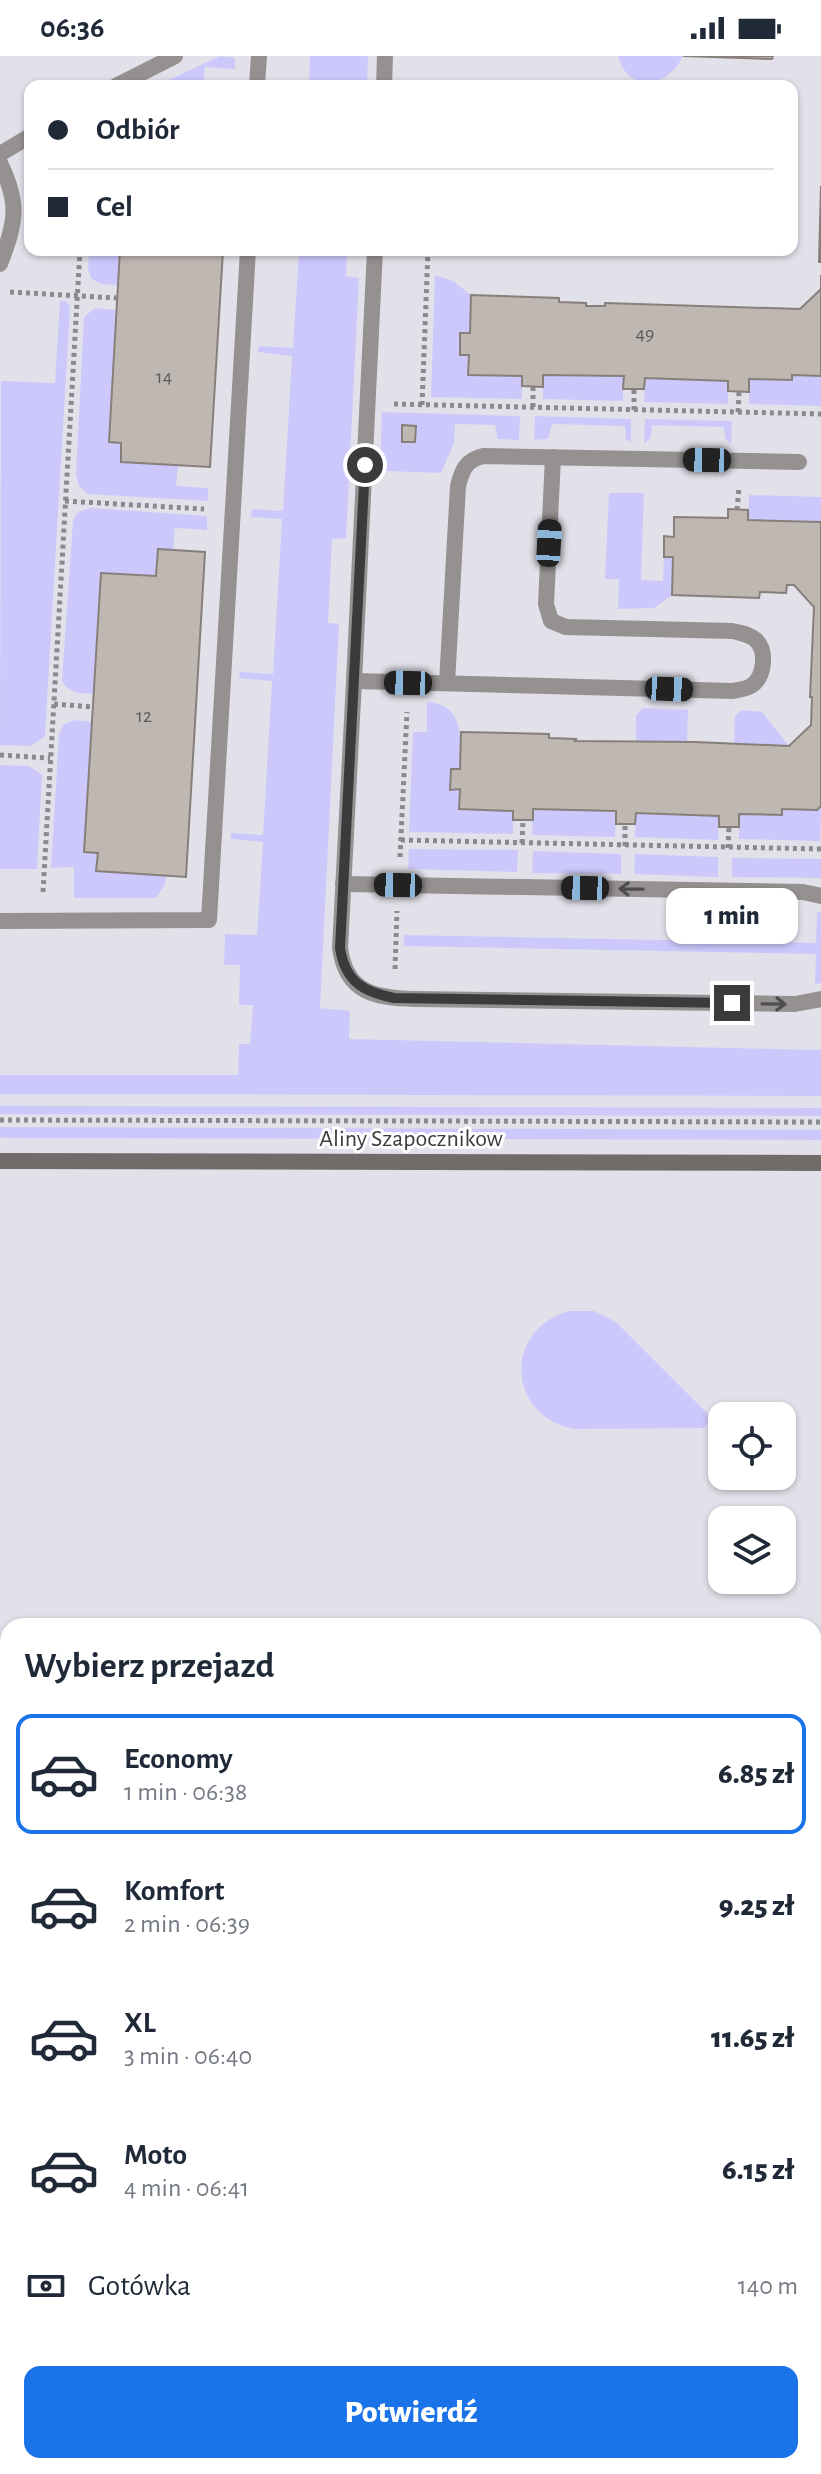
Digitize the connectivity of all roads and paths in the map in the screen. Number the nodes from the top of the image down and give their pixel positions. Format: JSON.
{"nodes":[{"id":1,"x":175,"y":56,"type":"edge"},
{"id":2,"x":259,"y":56,"type":"edge"},
{"id":3,"x":385,"y":56,"type":"edge"},
{"id":4,"x":128,"y":80,"type":"edge"},
{"id":5,"x":257,"y":80,"type":"edge"},
{"id":6,"x":384,"y":80,"type":"edge"},
{"id":7,"x":24,"y":140,"type":"edge"},
{"id":8,"x":0,"y":154,"type":"edge"},
{"id":9,"x":0,"y":163,"type":"edge"},
{"id":10,"x":22,"y":202,"type":"edge"},
{"id":11,"x":80,"y":256,"type":"edge"},
{"id":12,"x":248,"y":256,"type":"edge"},
{"id":13,"x":375,"y":256,"type":"edge"},
{"id":14,"x":428,"y":256,"type":"edge"},
{"id":15,"x":0,"y":264,"type":"edge"},
{"id":16,"x":0,"y":291,"type":"edge"},
{"id":17,"x":78,"y":297,"type":"junction"},
{"id":18,"x":117,"y":298,"type":"dead end"},
{"id":19,"x":533,"y":386,"type":"dead end"},
{"id":20,"x":634,"y":389,"type":"dead end"},
{"id":21,"x":739,"y":392,"type":"dead end"},
{"id":22,"x":368,"y":403,"type":"junction"},
{"id":23,"x":422,"y":405,"type":"junction"},
{"id":24,"x":533,"y":407,"type":"junction"},
{"id":25,"x":634,"y":410,"type":"junction"},
{"id":26,"x":738,"y":412,"type":"junction"},
{"id":27,"x":821,"y":414,"type":"edge"},
{"id":28,"x":553,"y":457,"type":"junction"},
{"id":29,"x":799,"y":462,"type":"dead end"},
{"id":30,"x":739,"y":487,"type":"dead end"},
{"id":31,"x":65,"y":501,"type":"junction"},
{"id":32,"x":737,"y":510,"type":"dead end"},
{"id":33,"x":233,"y":511,"type":"junction"},
{"id":34,"x":354,"y":681,"type":"junction"},
{"id":35,"x":408,"y":683,"type":"junction"},
{"id":36,"x":447,"y":683,"type":"junction"},
{"id":37,"x":54,"y":704,"type":"junction"},
{"id":38,"x":93,"y":707,"type":"dead end"},
{"id":39,"x":0,"y":755,"type":"edge"},
{"id":40,"x":50,"y":758,"type":"junction"},
{"id":41,"x":523,"y":820,"type":"dead end"},
{"id":42,"x":625,"y":824,"type":"dead end"},
{"id":43,"x":729,"y":827,"type":"dead end"},
{"id":44,"x":401,"y":840,"type":"junction"},
{"id":45,"x":522,"y":843,"type":"junction"},
{"id":46,"x":625,"y":846,"type":"junction"},
{"id":47,"x":728,"y":848,"type":"junction"},
{"id":48,"x":821,"y":849,"type":"edge"},
{"id":49,"x":343,"y":884,"type":"junction"},
{"id":50,"x":398,"y":885,"type":"junction"},
{"id":51,"x":821,"y":896,"type":"edge"},
{"id":52,"x":0,"y":921,"type":"edge"},
{"id":53,"x":41,"y":921,"type":"junction"},
{"id":54,"x":394,"y":998,"type":"junction"},
{"id":55,"x":821,"y":999,"type":"edge"},
{"id":56,"x":0,"y":1120,"type":"edge"},
{"id":57,"x":821,"y":1122,"type":"edge"},
{"id":58,"x":0,"y":1161,"type":"edge"},
{"id":59,"x":821,"y":1163,"type":"edge"}],
"edges":[{"from":1,"to":4,"type":"street"},
{"from":2,"to":5,"type":"street"},
{"from":3,"to":6,"type":"street"},
{"from":7,"to":8,"type":"street"},
{"from":9,"to":10,"type":"street"},
{"from":10,"to":15,"type":"street"},
{"from":11,"to":17,"type":"path"},
{"from":12,"to":33,"type":"street"},
{"from":13,"to":22,"type":"street"},
{"from":14,"to":23,"type":"path"},
{"from":16,"to":17,"type":"path"},
{"from":17,"to":18,"type":"path"},
{"from":17,"to":31,"type":"path"},
{"from":19,"to":24,"type":"path"},
{"from":20,"to":25,"type":"path"},
{"from":21,"to":26,"type":"path"},
{"from":22,"to":23,"type":"path"},
{"from":22,"to":34,"type":"street"},
{"from":23,"to":24,"type":"path"},
{"from":24,"to":25,"type":"path"},
{"from":25,"to":26,"type":"path"},
{"from":26,"to":27,"type":"path"},
{"from":28,"to":29,"type":"street"},
{"from":28,"to":36,"type":"street"},
{"from":28,"to":36,"type":"street"},
{"from":30,"to":32,"type":"path"},
{"from":31,"to":33,"type":"path"},
{"from":31,"to":37,"type":"path"},
{"from":33,"to":53,"type":"street"},
{"from":34,"to":35,"type":"street"},
{"from":34,"to":49,"type":"street"},
{"from":35,"to":36,"type":"street"},
{"from":35,"to":44,"type":"path"},
{"from":37,"to":38,"type":"path"},
{"from":37,"to":40,"type":"path"},
{"from":39,"to":40,"type":"path"},
{"from":40,"to":53,"type":"path"},
{"from":41,"to":45,"type":"path"},
{"from":42,"to":46,"type":"path"},
{"from":43,"to":47,"type":"path"},
{"from":44,"to":45,"type":"path"},
{"from":44,"to":50,"type":"path"},
{"from":45,"to":46,"type":"path"},
{"from":46,"to":47,"type":"path"},
{"from":47,"to":48,"type":"path"},
{"from":49,"to":50,"type":"street"},
{"from":49,"to":54,"type":"street"},
{"from":51,"to":50,"type":"street","one_way":true},
{"from":50,"to":54,"type":"path"},
{"from":52,"to":53,"type":"street"},
{"from":54,"to":55,"type":"street","one_way":true},
{"from":56,"to":57,"type":"path"},
{"from":58,"to":59,"type":"street","name":"Aliny Szapocznikow"}]}
